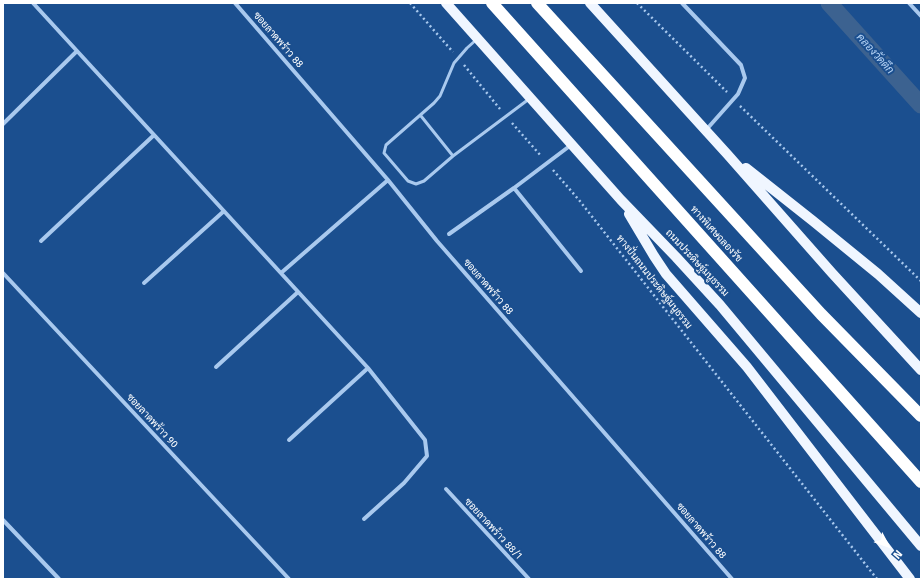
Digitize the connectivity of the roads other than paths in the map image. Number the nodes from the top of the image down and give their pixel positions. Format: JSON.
{"nodes":[{"id":1,"x":33,"y":3,"type":"edge"},
{"id":2,"x":234,"y":3,"type":"edge"},
{"id":3,"x":446,"y":3,"type":"edge"},
{"id":4,"x":492,"y":3,"type":"edge"},
{"id":5,"x":537,"y":3,"type":"edge"},
{"id":6,"x":590,"y":3,"type":"edge"},
{"id":7,"x":682,"y":3,"type":"edge"},
{"id":8,"x":908,"y":3,"type":"edge"},
{"id":9,"x":921,"y":16,"type":"edge"},
{"id":10,"x":477,"y":38,"type":"junction"},
{"id":11,"x":77,"y":51,"type":"junction"},
{"id":12,"x":530,"y":99,"type":"junction"},
{"id":13,"x":421,"y":116,"type":"junction"},
{"id":14,"x":3,"y":124,"type":"edge"},
{"id":15,"x":706,"y":130,"type":"junction"},
{"id":16,"x":154,"y":135,"type":"junction"},
{"id":17,"x":572,"y":144,"type":"junction"},
{"id":18,"x":728,"y":155,"type":"junction"},
{"id":19,"x":453,"y":156,"type":"junction"},
{"id":20,"x":388,"y":180,"type":"junction"},
{"id":21,"x":514,"y":188,"type":"junction"},
{"id":22,"x":621,"y":200,"type":"junction"},
{"id":23,"x":224,"y":211,"type":"junction"},
{"id":24,"x":449,"y":234,"type":"dead end"},
{"id":25,"x":41,"y":241,"type":"dead end"},
{"id":26,"x":581,"y":271,"type":"dead end"},
{"id":27,"x":3,"y":273,"type":"edge"},
{"id":28,"x":281,"y":274,"type":"junction"},
{"id":29,"x":144,"y":283,"type":"dead end"},
{"id":30,"x":298,"y":292,"type":"junction"},
{"id":31,"x":921,"y":313,"type":"edge"},
{"id":32,"x":216,"y":367,"type":"dead end"},
{"id":33,"x":368,"y":368,"type":"junction"},
{"id":34,"x":921,"y":370,"type":"edge"},
{"id":35,"x":921,"y":416,"type":"edge"},
{"id":36,"x":289,"y":440,"type":"dead end"},
{"id":37,"x":921,"y":482,"type":"edge"},
{"id":38,"x":446,"y":489,"type":"dead end"},
{"id":39,"x":3,"y":520,"type":"edge"},
{"id":40,"x":364,"y":520,"type":"dead end"},
{"id":41,"x":921,"y":546,"type":"edge"},
{"id":42,"x":59,"y":579,"type":"edge"},
{"id":43,"x":289,"y":579,"type":"edge"},
{"id":44,"x":529,"y":579,"type":"edge"},
{"id":45,"x":732,"y":579,"type":"edge"},
{"id":46,"x":910,"y":579,"type":"edge"}],
"edges":[{"from":1,"to":11,"type":"street"},
{"from":2,"to":20,"type":"street","name":"ซอยลาดพร้าว 88"},
{"from":3,"to":10,"type":"main road","name":"ถนนประดิษฐ์มนูธรรม"},
{"from":4,"to":37,"type":"highway","name":"ทางพิเศษฉลองรัช"},
{"from":5,"to":35,"type":"highway"},
{"from":6,"to":15,"type":"main road"},
{"from":7,"to":15,"type":"street"},
{"from":8,"to":9,"type":"street"},
{"from":10,"to":12,"type":"main road","name":"ถนนประดิษฐ์มนูธรรม"},
{"from":10,"to":13,"type":"lane"},
{"from":11,"to":14,"type":"street"},
{"from":11,"to":16,"type":"street"},
{"from":12,"to":17,"type":"main road","name":"ถนนประดิษฐ์มนูธรรม"},
{"from":12,"to":19,"type":"lane"},
{"from":13,"to":19,"type":"lane"},
{"from":13,"to":19,"type":"lane"},
{"from":15,"to":18,"type":"main road"},
{"from":16,"to":23,"type":"street"},
{"from":16,"to":25,"type":"street"},
{"from":17,"to":21,"type":"street"},
{"from":17,"to":22,"type":"main road","name":"ถนนประดิษฐ์มนูธรรม"},
{"from":18,"to":31,"type":"main road"},
{"from":18,"to":34,"type":"main road"},
{"from":20,"to":28,"type":"street"},
{"from":20,"to":45,"type":"street","name":"ซอยลาดพร้าว 88"},
{"from":21,"to":24,"type":"street"},
{"from":21,"to":26,"type":"street"},
{"from":22,"to":41,"type":"main road","name":"ถนนประดิษฐ์มนูธรรม"},
{"from":22,"to":46,"type":"main road"},
{"from":23,"to":28,"type":"street"},
{"from":23,"to":29,"type":"street"},
{"from":27,"to":43,"type":"street","name":"ซอยลาดพร้าว 90"},
{"from":28,"to":30,"type":"street"},
{"from":30,"to":32,"type":"street"},
{"from":30,"to":33,"type":"street"},
{"from":33,"to":36,"type":"street"},
{"from":33,"to":40,"type":"street"},
{"from":38,"to":44,"type":"street","name":"ซอยลาดพร้าว 88/1"},
{"from":39,"to":42,"type":"street"}]}
